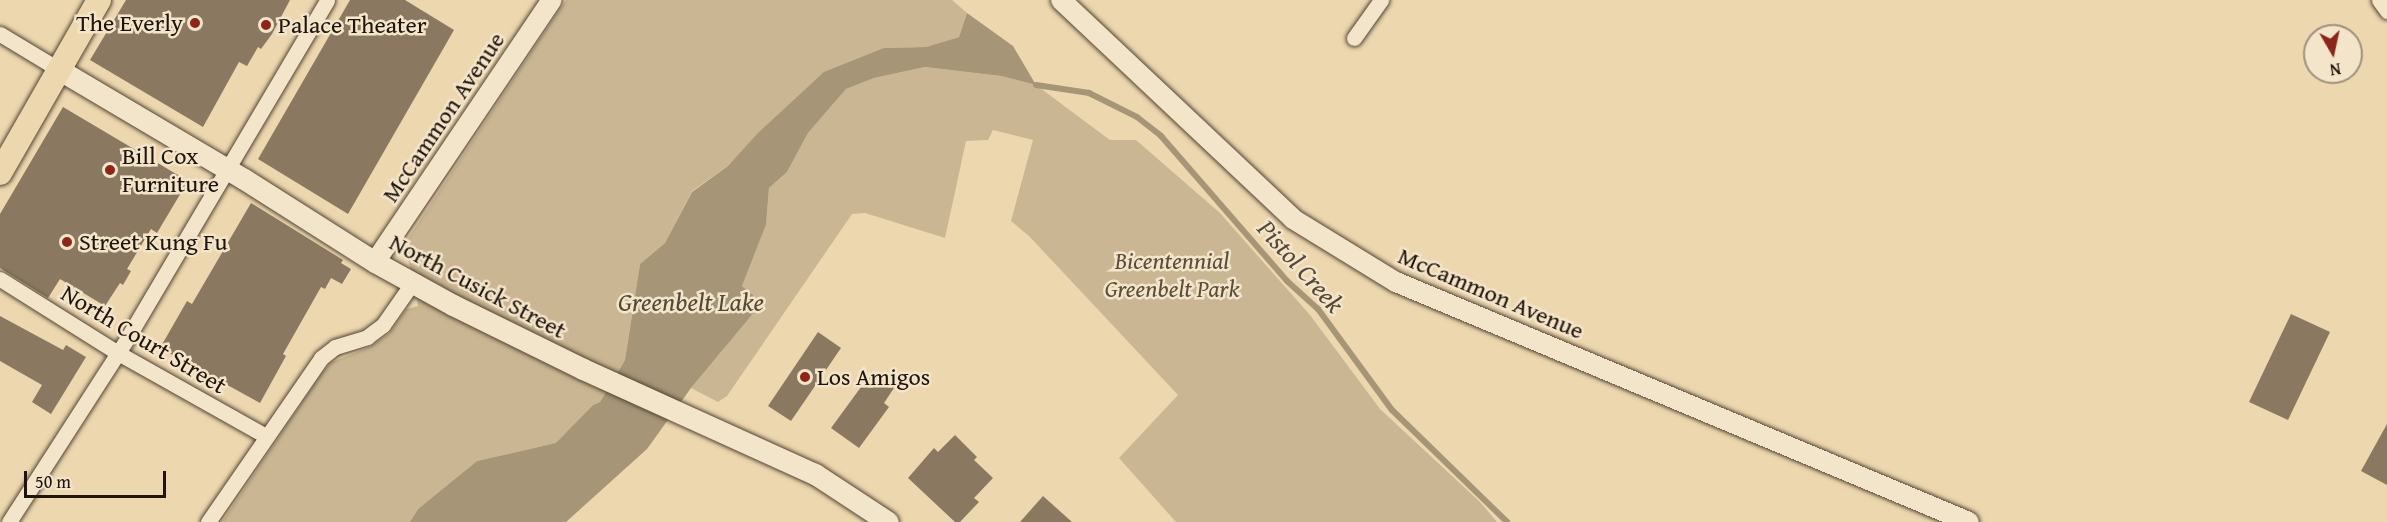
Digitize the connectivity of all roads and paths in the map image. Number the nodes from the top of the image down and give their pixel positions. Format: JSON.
{"nodes":[{"id":1,"x":99,"y":0,"type":"edge"},
{"id":2,"x":327,"y":0,"type":"edge"},
{"id":3,"x":552,"y":0,"type":"edge"},
{"id":4,"x":1061,"y":0,"type":"edge"},
{"id":5,"x":1381,"y":0,"type":"edge"},
{"id":6,"x":2379,"y":0,"type":"edge"},
{"id":7,"x":2387,"y":11,"type":"edge"},
{"id":8,"x":0,"y":34,"type":"edge"},
{"id":9,"x":1354,"y":38,"type":"dead end"},
{"id":10,"x":58,"y":69,"type":"junction"},
{"id":11,"x":227,"y":169,"type":"junction"},
{"id":12,"x":0,"y":172,"type":"edge"},
{"id":13,"x":375,"y":262,"type":"junction"},
{"id":14,"x":0,"y":279,"type":"edge"},
{"id":15,"x":413,"y":282,"type":"junction"},
{"id":16,"x":118,"y":353,"type":"junction"},
{"id":17,"x":266,"y":436,"type":"junction"},
{"id":18,"x":9,"y":522,"type":"edge"},
{"id":19,"x":208,"y":522,"type":"edge"},
{"id":20,"x":888,"y":522,"type":"edge"},
{"id":21,"x":1969,"y":522,"type":"edge"}],
"edges":[{"from":1,"to":10,"type":"main road"},
{"from":2,"to":11,"type":"street"},
{"from":3,"to":13,"type":"street","name":"McCammon Avenue"},
{"from":4,"to":21,"type":"street","name":"McCammon Avenue"},
{"from":5,"to":9,"type":"street"},
{"from":6,"to":7,"type":"street"},
{"from":8,"to":10,"type":"street"},
{"from":10,"to":11,"type":"main road","name":"North Cusick Street"},
{"from":10,"to":12,"type":"main road"},
{"from":11,"to":13,"type":"main road","name":"North Cusick Street"},
{"from":11,"to":16,"type":"street"},
{"from":13,"to":15,"type":"main road","name":"North Cusick Street"},
{"from":14,"to":16,"type":"street","name":"North Court Street"},
{"from":15,"to":17,"type":"street"},
{"from":15,"to":20,"type":"main road","name":"North Cusick Street"},
{"from":16,"to":17,"type":"street","name":"North Court Street"},
{"from":16,"to":18,"type":"street"},
{"from":17,"to":19,"type":"street"}]}
